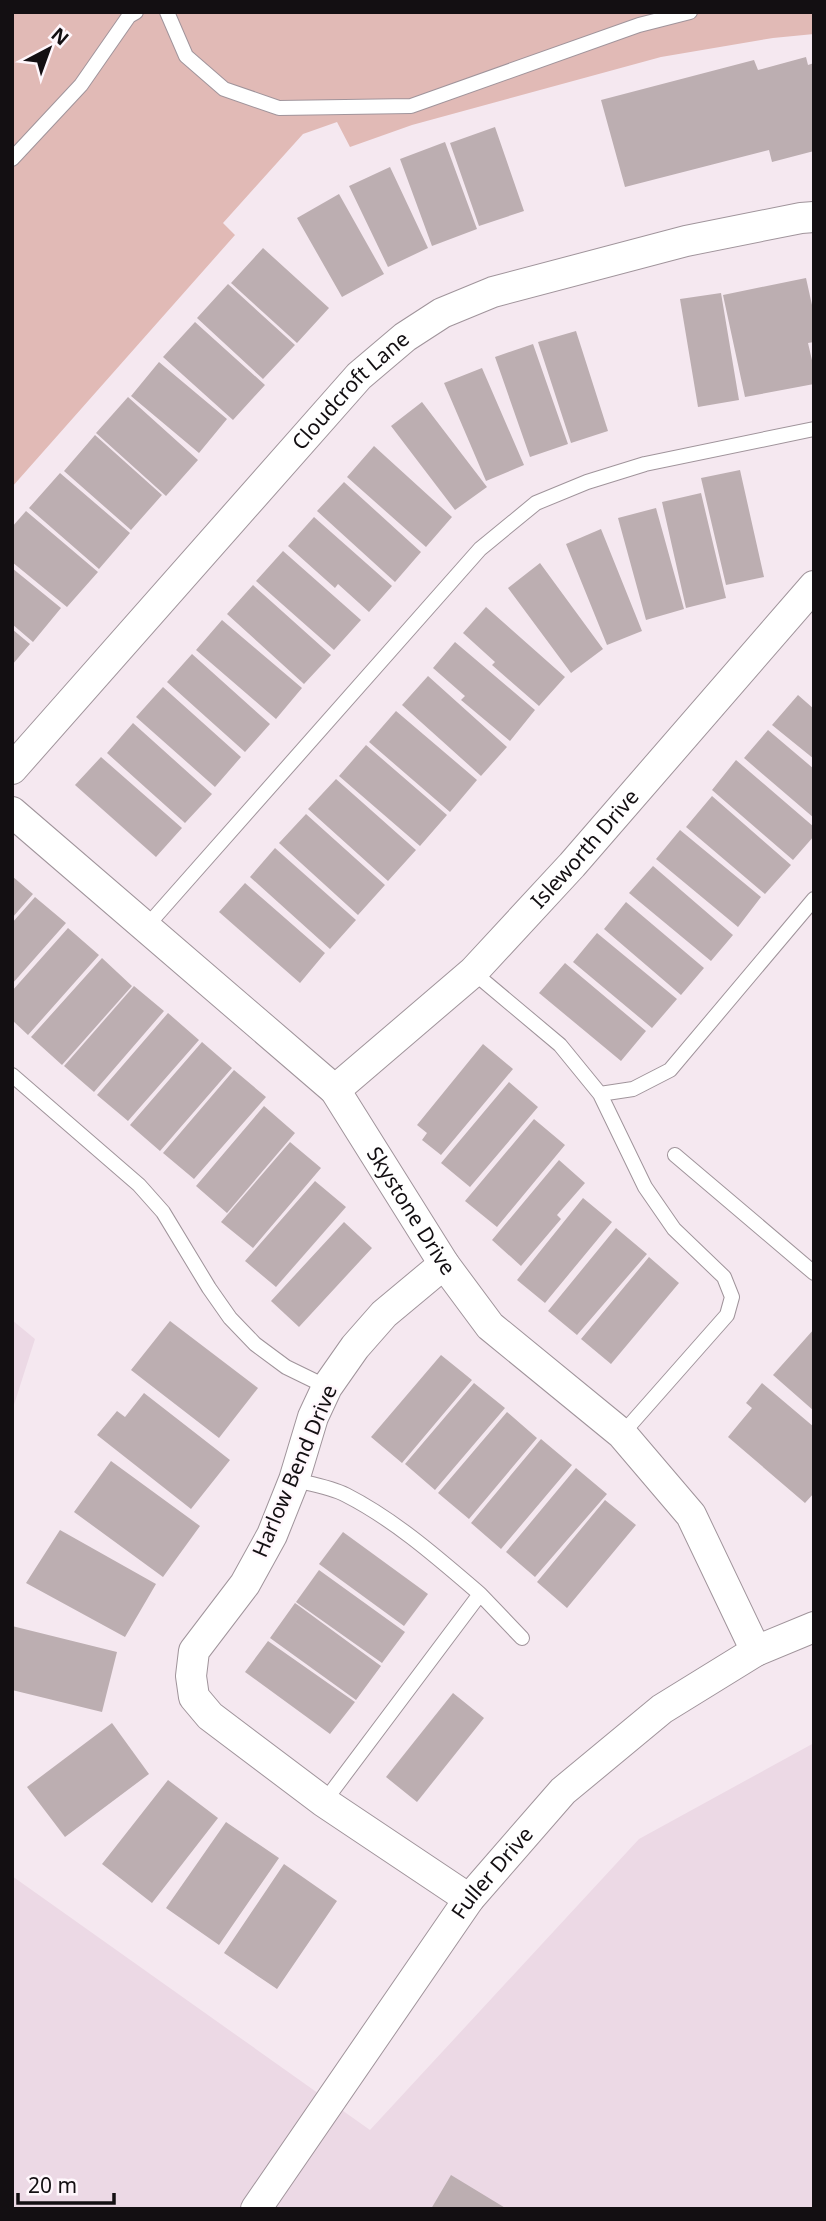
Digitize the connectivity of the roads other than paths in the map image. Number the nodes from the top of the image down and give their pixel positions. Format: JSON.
{"nodes":[{"id":1,"x":136,"y":12,"type":"edge"},
{"id":2,"x":167,"y":12,"type":"edge"},
{"id":3,"x":690,"y":12,"type":"edge"},
{"id":4,"x":12,"y":159,"type":"edge"},
{"id":5,"x":814,"y":218,"type":"edge"},
{"id":6,"x":814,"y":429,"type":"edge"},
{"id":7,"x":814,"y":586,"type":"edge"},
{"id":8,"x":12,"y":769,"type":"edge"},
{"id":9,"x":12,"y":811,"type":"edge"},
{"id":10,"x":814,"y":899,"type":"edge"},
{"id":11,"x":146,"y":928,"type":"junction"},
{"id":12,"x":472,"y":972,"type":"junction"},
{"id":13,"x":12,"y":1075,"type":"edge"},
{"id":14,"x":335,"y":1090,"type":"junction"},
{"id":15,"x":600,"y":1094,"type":"junction"},
{"id":16,"x":675,"y":1155,"type":"dead end"},
{"id":17,"x":444,"y":1264,"type":"junction"},
{"id":18,"x":814,"y":1273,"type":"edge"},
{"id":19,"x":327,"y":1387,"type":"junction"},
{"id":20,"x":622,"y":1434,"type":"junction"},
{"id":21,"x":294,"y":1480,"type":"junction"},
{"id":22,"x":480,"y":1594,"type":"junction"},
{"id":23,"x":814,"y":1628,"type":"edge"},
{"id":24,"x":522,"y":1638,"type":"dead end"},
{"id":25,"x":756,"y":1651,"type":"junction"},
{"id":26,"x":324,"y":1802,"type":"junction"},
{"id":27,"x":469,"y":1899,"type":"junction"},
{"id":28,"x":266,"y":2206,"type":"edge"}],
"edges":[{"from":1,"to":4,"type":"lane"},
{"from":2,"to":3,"type":"lane"},
{"from":5,"to":8,"type":"street","name":"Cloudcroft Lane"},
{"from":6,"to":11,"type":"lane"},
{"from":7,"to":12,"type":"street","name":"Isleworth Drive"},
{"from":9,"to":11,"type":"street","name":"Skystone Drive"},
{"from":10,"to":15,"type":"lane"},
{"from":11,"to":14,"type":"street","name":"Skystone Drive"},
{"from":12,"to":14,"type":"street","name":"Isleworth Drive"},
{"from":12,"to":15,"type":"lane"},
{"from":13,"to":19,"type":"lane"},
{"from":14,"to":17,"type":"street","name":"Skystone Drive"},
{"from":15,"to":20,"type":"lane"},
{"from":16,"to":18,"type":"lane"},
{"from":17,"to":19,"type":"street","name":"Harlow Bend Drive"},
{"from":17,"to":20,"type":"street","name":"Skystone Drive"},
{"from":19,"to":21,"type":"street","name":"Harlow Bend Drive"},
{"from":20,"to":25,"type":"street","name":"Skystone Drive"},
{"from":21,"to":22,"type":"lane"},
{"from":21,"to":26,"type":"street","name":"Harlow Bend Drive"},
{"from":22,"to":24,"type":"lane"},
{"from":22,"to":26,"type":"lane"},
{"from":23,"to":25,"type":"street","name":"Fuller Drive"},
{"from":25,"to":27,"type":"street","name":"Fuller Drive"},
{"from":26,"to":27,"type":"street","name":"Harlow Bend Drive"},
{"from":27,"to":28,"type":"street","name":"Fuller Drive"}]}
